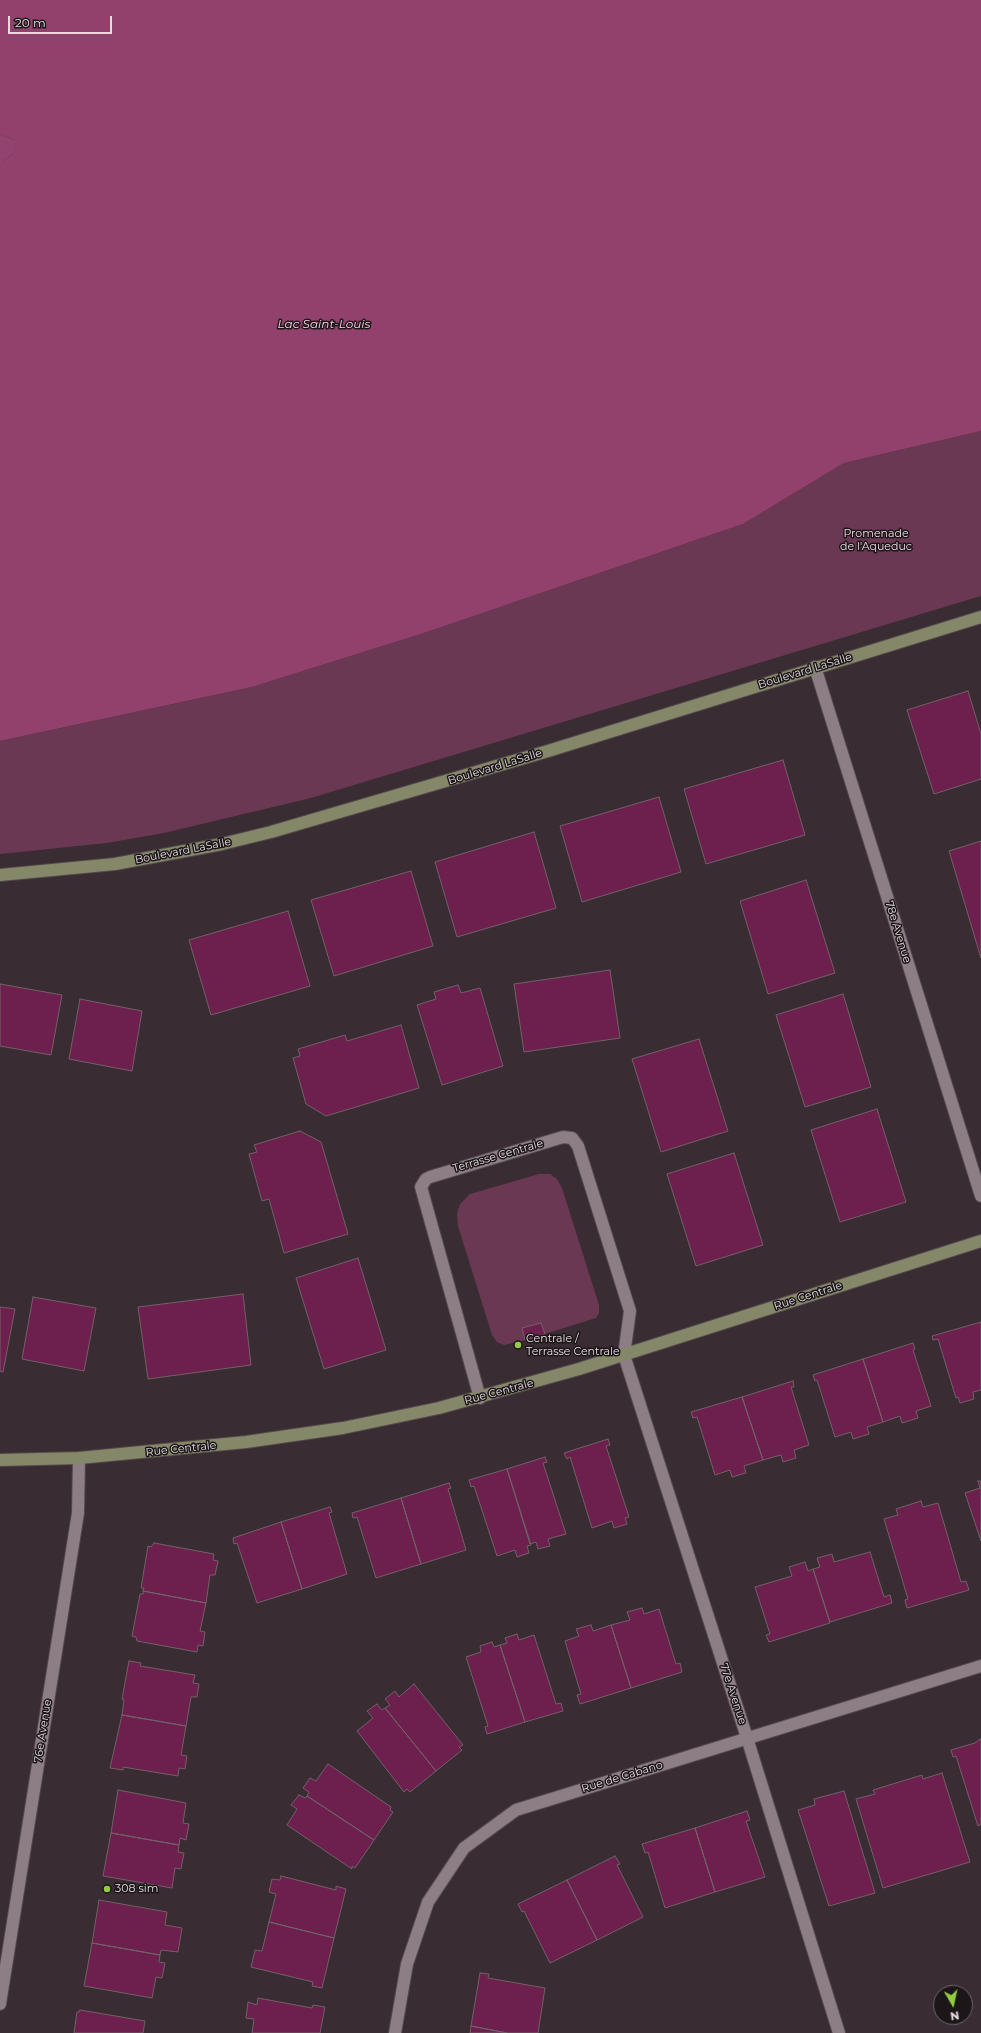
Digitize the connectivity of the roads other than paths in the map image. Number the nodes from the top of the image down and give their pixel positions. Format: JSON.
{"nodes":[{"id":1,"x":981,"y":617,"type":"edge"},
{"id":2,"x":815,"y":667,"type":"junction"},
{"id":3,"x":0,"y":875,"type":"edge"},
{"id":4,"x":981,"y":1196,"type":"edge"},
{"id":5,"x":981,"y":1241,"type":"edge"},
{"id":6,"x":624,"y":1355,"type":"junction"},
{"id":7,"x":480,"y":1398,"type":"junction"},
{"id":8,"x":79,"y":1458,"type":"junction"},
{"id":9,"x":0,"y":1460,"type":"edge"},
{"id":10,"x":981,"y":1666,"type":"edge"},
{"id":11,"x":747,"y":1738,"type":"junction"},
{"id":12,"x":0,"y":2004,"type":"edge"},
{"id":13,"x":395,"y":2033,"type":"edge"},
{"id":14,"x":839,"y":2033,"type":"edge"}],
"edges":[{"from":1,"to":2,"type":"street","name":"Boulevard LaSalle"},
{"from":2,"to":3,"type":"street","name":"Boulevard LaSalle"},
{"from":2,"to":4,"type":"street","name":"78e Avenue"},
{"from":5,"to":6,"type":"street","name":"Rue Centrale"},
{"from":6,"to":7,"type":"street","name":"Rue Centrale"},
{"from":6,"to":7,"type":"street","name":"Terrasse Centrale"},
{"from":6,"to":11,"type":"street","name":"77e Avenue"},
{"from":7,"to":8,"type":"street","name":"Rue Centrale"},
{"from":8,"to":9,"type":"street","name":"Rue Centrale"},
{"from":8,"to":12,"type":"street","name":"76e Avenue"},
{"from":10,"to":11,"type":"street","name":"Rue de Cabano"},
{"from":11,"to":13,"type":"street","name":"Rue de Cabano"},
{"from":11,"to":14,"type":"street","name":"77e Avenue"}]}
